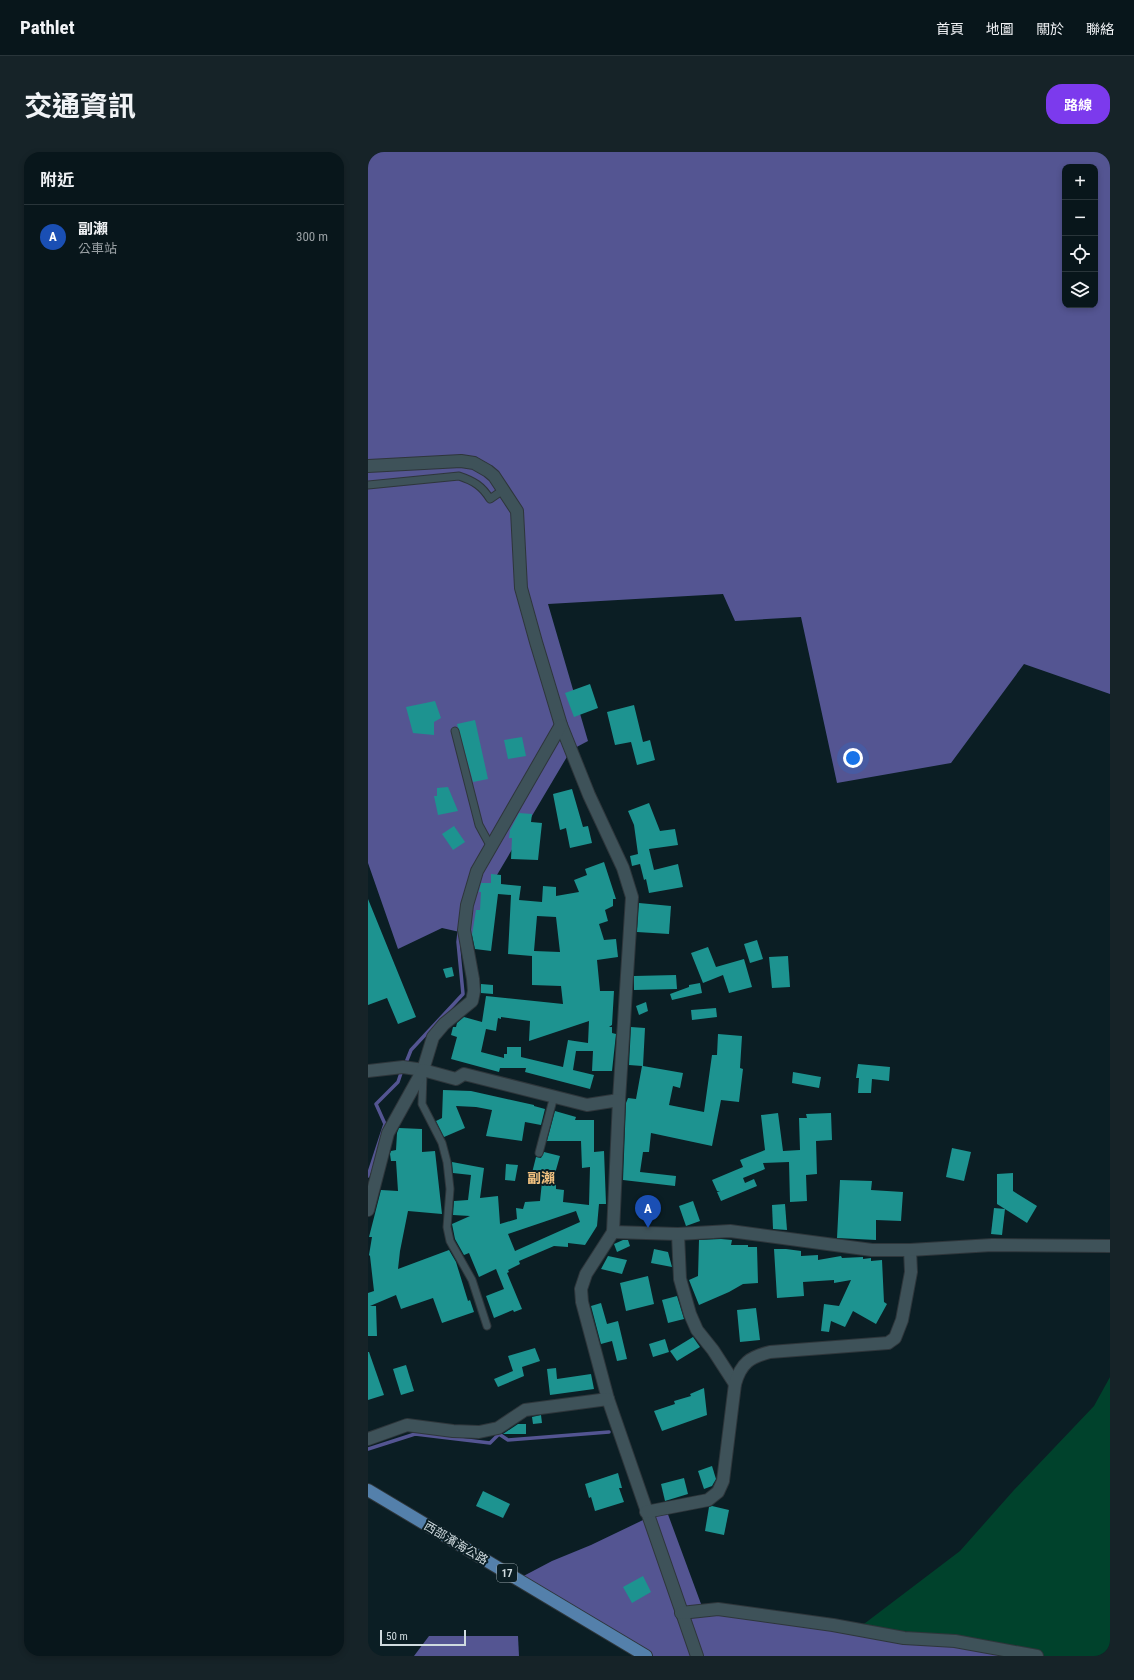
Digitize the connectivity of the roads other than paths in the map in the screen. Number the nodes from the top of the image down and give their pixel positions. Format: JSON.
{"nodes":[{"id":1,"x":368,"y":466,"type":"edge"},
{"id":2,"x":368,"y":485,"type":"edge"},
{"id":3,"x":506,"y":496,"type":"junction"},
{"id":4,"x":561,"y":724,"type":"junction"},
{"id":5,"x":455,"y":731,"type":"dead end"},
{"id":6,"x":490,"y":846,"type":"junction"},
{"id":7,"x":423,"y":1070,"type":"junction"},
{"id":8,"x":368,"y":1071,"type":"edge"},
{"id":9,"x":554,"y":1096,"type":"junction"},
{"id":10,"x":619,"y":1100,"type":"junction"},
{"id":11,"x":539,"y":1153,"type":"dead end"},
{"id":12,"x":368,"y":1210,"type":"edge"},
{"id":13,"x":613,"y":1232,"type":"junction"},
{"id":14,"x":678,"y":1234,"type":"junction"},
{"id":15,"x":1110,"y":1246,"type":"edge"},
{"id":16,"x":910,"y":1250,"type":"junction"},
{"id":17,"x":487,"y":1326,"type":"dead end"},
{"id":18,"x":735,"y":1384,"type":"junction"},
{"id":19,"x":608,"y":1399,"type":"junction"},
{"id":20,"x":368,"y":1439,"type":"edge"},
{"id":21,"x":368,"y":1490,"type":"edge"},
{"id":22,"x":646,"y":1512,"type":"junction"},
{"id":23,"x":681,"y":1613,"type":"junction"},
{"id":24,"x":646,"y":1656,"type":"edge"},
{"id":25,"x":696,"y":1656,"type":"edge"},
{"id":26,"x":1037,"y":1656,"type":"edge"}],
"edges":[{"from":1,"to":3,"type":"street"},
{"from":2,"to":3,"type":"lane"},
{"from":3,"to":4,"type":"street"},
{"from":4,"to":6,"type":"street"},
{"from":4,"to":10,"type":"street"},
{"from":5,"to":6,"type":"lane"},
{"from":6,"to":7,"type":"street"},
{"from":7,"to":8,"type":"street"},
{"from":7,"to":9,"type":"street"},
{"from":7,"to":12,"type":"street"},
{"from":7,"to":17,"type":"lane"},
{"from":9,"to":10,"type":"street"},
{"from":9,"to":11,"type":"lane"},
{"from":10,"to":13,"type":"street"},
{"from":13,"to":14,"type":"street"},
{"from":13,"to":19,"type":"street"},
{"from":14,"to":16,"type":"street"},
{"from":14,"to":18,"type":"street"},
{"from":15,"to":16,"type":"street"},
{"from":16,"to":18,"type":"street"},
{"from":18,"to":22,"type":"street"},
{"from":19,"to":20,"type":"street"},
{"from":19,"to":22,"type":"street"},
{"from":21,"to":24,"type":"main road","name":"西部濱海公路","number":"17"},
{"from":22,"to":23,"type":"street"},
{"from":23,"to":25,"type":"street"},
{"from":23,"to":26,"type":"street"}]}
